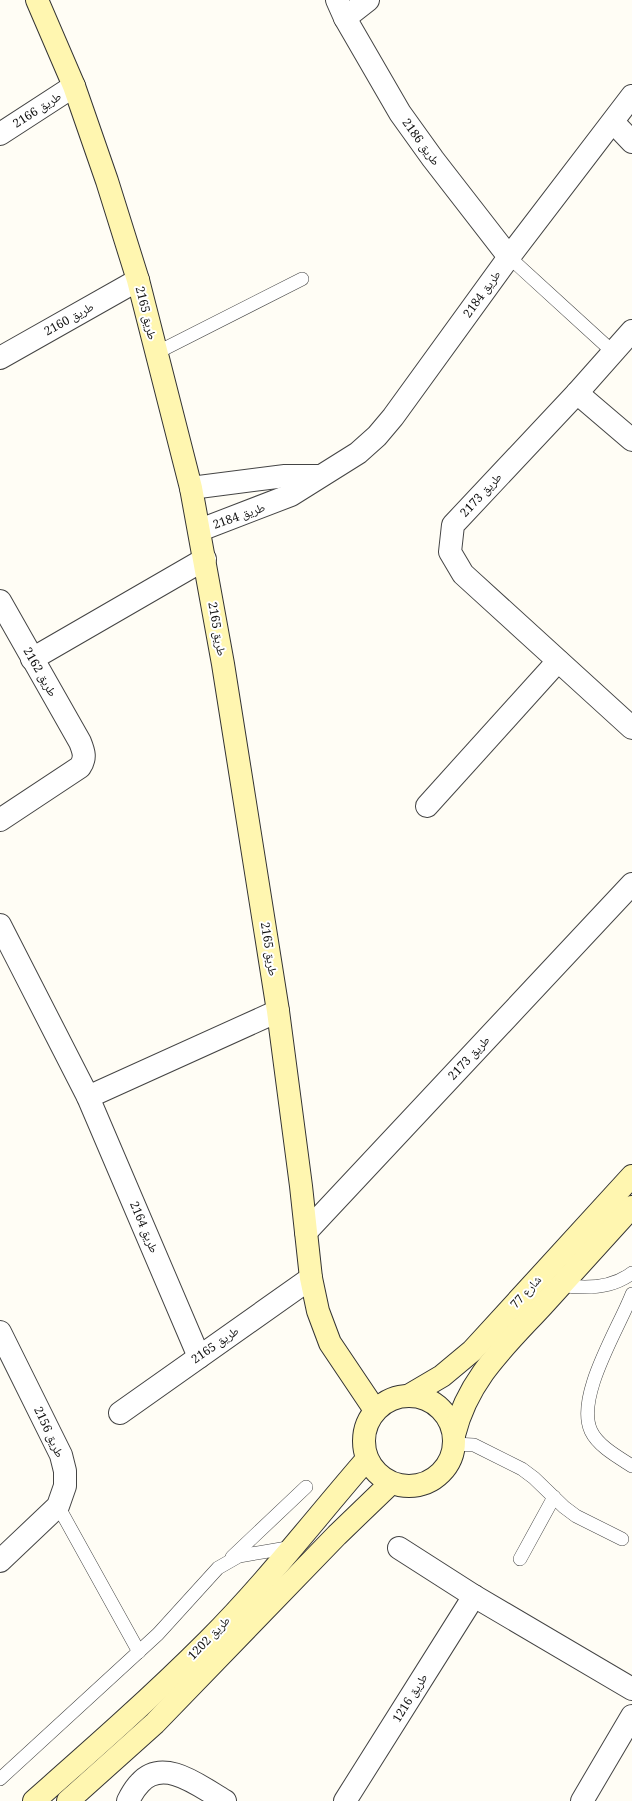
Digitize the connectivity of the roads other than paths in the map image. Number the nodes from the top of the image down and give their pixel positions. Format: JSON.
{"nodes":[{"id":1,"x":37,"y":0,"type":"edge"},
{"id":2,"x":368,"y":0,"type":"edge"},
{"id":3,"x":341,"y":9,"type":"edge"},
{"id":4,"x":74,"y":86,"type":"junction"},
{"id":5,"x":632,"y":96,"type":"edge"},
{"id":6,"x":612,"y":122,"type":"junction"},
{"id":7,"x":0,"y":134,"type":"edge"},
{"id":8,"x":632,"y":142,"type":"edge"},
{"id":9,"x":509,"y":257,"type":"junction"},
{"id":10,"x":302,"y":279,"type":"dead end"},
{"id":11,"x":138,"y":280,"type":"junction"},
{"id":12,"x":632,"y":331,"type":"edge"},
{"id":13,"x":613,"y":352,"type":"junction"},
{"id":14,"x":156,"y":353,"type":"junction"},
{"id":15,"x":0,"y":358,"type":"edge"},
{"id":16,"x":577,"y":393,"type":"junction"},
{"id":17,"x":632,"y":440,"type":"edge"},
{"id":18,"x":319,"y":476,"type":"junction"},
{"id":19,"x":191,"y":488,"type":"junction"},
{"id":20,"x":200,"y":530,"type":"junction"},
{"id":21,"x":204,"y":559,"type":"junction"},
{"id":22,"x":0,"y":601,"type":"edge"},
{"id":23,"x":32,"y":659,"type":"junction"},
{"id":24,"x":558,"y":661,"type":"junction"},
{"id":25,"x":632,"y":728,"type":"edge"},
{"id":26,"x":427,"y":806,"type":"dead end"},
{"id":27,"x":0,"y":820,"type":"edge"},
{"id":28,"x":632,"y":884,"type":"edge"},
{"id":29,"x":0,"y":925,"type":"edge"},
{"id":30,"x":278,"y":1011,"type":"junction"},
{"id":31,"x":88,"y":1097,"type":"junction"},
{"id":32,"x":632,"y":1176,"type":"edge"},
{"id":33,"x":632,"y":1207,"type":"edge"},
{"id":34,"x":306,"y":1232,"type":"junction"},
{"id":35,"x":632,"y":1273,"type":"edge"},
{"id":36,"x":311,"y":1278,"type":"junction"},
{"id":37,"x":561,"y":1285,"type":"junction"},
{"id":38,"x":632,"y":1294,"type":"edge"},
{"id":39,"x":0,"y":1332,"type":"edge"},
{"id":40,"x":199,"y":1357,"type":"junction"},
{"id":41,"x":408,"y":1396,"type":"junction"},
{"id":42,"x":375,"y":1410,"type":"junction"},
{"id":43,"x":120,"y":1412,"type":"dead end"},
{"id":44,"x":454,"y":1439,"type":"junction"},
{"id":45,"x":367,"y":1459,"type":"junction"},
{"id":46,"x":632,"y":1466,"type":"edge"},
{"id":47,"x":391,"y":1483,"type":"junction"},
{"id":48,"x":306,"y":1487,"type":"dead end"},
{"id":49,"x":554,"y":1498,"type":"junction"},
{"id":50,"x":58,"y":1506,"type":"junction"},
{"id":51,"x":622,"y":1539,"type":"dead end"},
{"id":52,"x":293,"y":1547,"type":"junction"},
{"id":53,"x":399,"y":1548,"type":"dead end"},
{"id":54,"x":520,"y":1559,"type":"dead end"},
{"id":55,"x":0,"y":1561,"type":"edge"},
{"id":56,"x":228,"y":1561,"type":"junction"},
{"id":57,"x":474,"y":1596,"type":"junction"},
{"id":58,"x":139,"y":1652,"type":"junction"},
{"id":59,"x":632,"y":1689,"type":"edge"},
{"id":60,"x":632,"y":1716,"type":"edge"},
{"id":61,"x":0,"y":1779,"type":"edge"},
{"id":62,"x":34,"y":1801,"type":"edge"},
{"id":63,"x":68,"y":1801,"type":"edge"},
{"id":64,"x":128,"y":1801,"type":"edge"},
{"id":65,"x":225,"y":1801,"type":"edge"},
{"id":66,"x":345,"y":1801,"type":"edge"},
{"id":67,"x":582,"y":1801,"type":"edge"}],
"edges":[{"from":1,"to":4,"type":"street","name":"طريق 2165"},
{"from":2,"to":3,"type":"street","name":"طريق 2186"},
{"from":3,"to":9,"type":"street","name":"طريق 2186"},
{"from":4,"to":7,"type":"street","name":"طريق 2166"},
{"from":4,"to":11,"type":"street","name":"طريق 2165"},
{"from":5,"to":6,"type":"street","name":"طريق 2184"},
{"from":6,"to":8,"type":"street"},
{"from":6,"to":9,"type":"street","name":"طريق 2184"},
{"from":9,"to":13,"type":"lane"},
{"from":9,"to":18,"type":"street","name":"طريق 2184"},
{"from":10,"to":14,"type":"lane"},
{"from":11,"to":14,"type":"street","name":"طريق 2165"},
{"from":11,"to":15,"type":"street","name":"طريق 2160"},
{"from":12,"to":13,"type":"street","name":"طريق 2173"},
{"from":13,"to":16,"type":"street","name":"طريق 2173"},
{"from":14,"to":19,"type":"street","name":"طريق 2165"},
{"from":16,"to":17,"type":"street"},
{"from":16,"to":24,"type":"street","name":"طريق 2173"},
{"from":18,"to":19,"type":"street","name":"طريق 2184"},
{"from":18,"to":20,"type":"street","name":"طريق 2184"},
{"from":19,"to":20,"type":"street","name":"طريق 2165"},
{"from":20,"to":21,"type":"street","name":"طريق 2165"},
{"from":21,"to":23,"type":"street"},
{"from":21,"to":30,"type":"street","name":"طريق 2165"},
{"from":22,"to":23,"type":"street","name":"طريق 2162"},
{"from":23,"to":27,"type":"street","name":"طريق 2162"},
{"from":24,"to":25,"type":"street","name":"طريق 2173"},
{"from":24,"to":26,"type":"street"},
{"from":28,"to":34,"type":"street","name":"طريق 2173"},
{"from":29,"to":31,"type":"street","name":"طريق 2164"},
{"from":30,"to":31,"type":"street"},
{"from":30,"to":34,"type":"street","name":"طريق 2165"},
{"from":31,"to":40,"type":"street","name":"طريق 2164"},
{"from":32,"to":41,"type":"street","name":"شارع 77"},
{"from":33,"to":37,"type":"street","name":"شارع 77"},
{"from":34,"to":36,"type":"street","name":"طريق 2165"},
{"from":35,"to":37,"type":"lane"},
{"from":36,"to":40,"type":"street","name":"طريق 2165"},
{"from":36,"to":42,"type":"street","name":"طريق 2165"},
{"from":37,"to":44,"type":"street","name":"شارع 77"},
{"from":38,"to":46,"type":"lane"},
{"from":39,"to":50,"type":"street","name":"طريق 2156"},
{"from":40,"to":43,"type":"street","name":"طريق 2165"},
{"from":41,"to":42,"type":"street"},
{"from":41,"to":44,"type":"street"},
{"from":42,"to":45,"type":"street"},
{"from":44,"to":47,"type":"street"},
{"from":44,"to":49,"type":"lane"},
{"from":45,"to":47,"type":"street"},
{"from":45,"to":52,"type":"street","name":"طريق 1202"},
{"from":47,"to":63,"type":"street","name":"طريق 1202"},
{"from":48,"to":56,"type":"lane"},
{"from":49,"to":51,"type":"lane"},
{"from":49,"to":54,"type":"lane"},
{"from":50,"to":55,"type":"street","name":"طريق 2156"},
{"from":50,"to":58,"type":"lane"},
{"from":52,"to":56,"type":"lane"},
{"from":52,"to":62,"type":"street","name":"طريق 1202"},
{"from":53,"to":57,"type":"street"},
{"from":56,"to":58,"type":"lane"},
{"from":57,"to":59,"type":"street"},
{"from":57,"to":66,"type":"street","name":"طريق 1216"},
{"from":58,"to":61,"type":"lane"},
{"from":60,"to":67,"type":"street"},
{"from":64,"to":65,"type":"street"}]}
